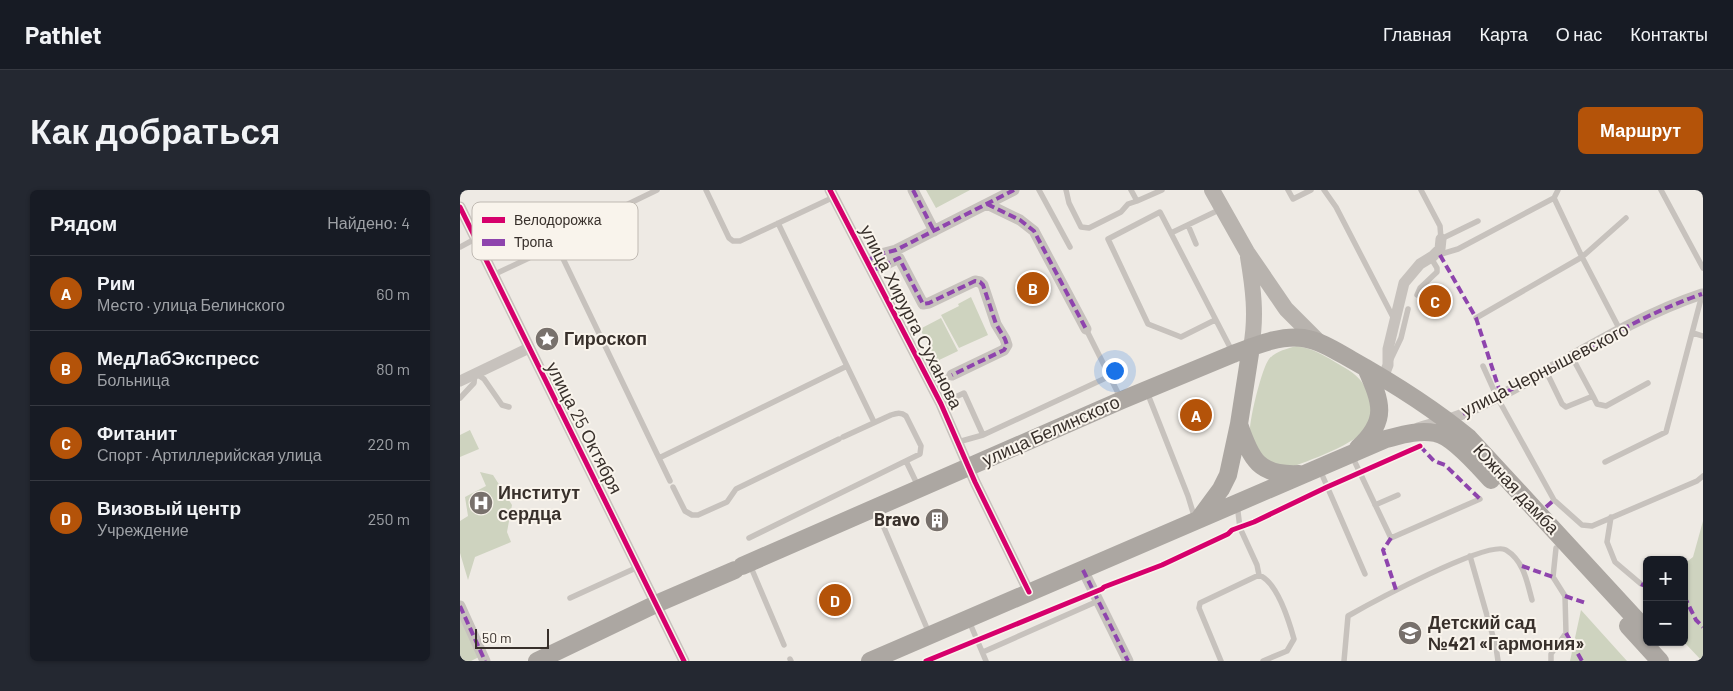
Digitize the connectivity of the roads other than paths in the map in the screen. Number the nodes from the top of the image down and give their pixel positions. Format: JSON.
{"nodes":[{"id":1,"x":658,"y":190,"type":"edge"},
{"id":2,"x":706,"y":190,"type":"edge"},
{"id":3,"x":913,"y":190,"type":"edge"},
{"id":4,"x":1014,"y":190,"type":"edge"},
{"id":5,"x":1039,"y":190,"type":"edge"},
{"id":6,"x":1066,"y":190,"type":"edge"},
{"id":7,"x":1132,"y":190,"type":"edge"},
{"id":8,"x":1162,"y":190,"type":"edge"},
{"id":9,"x":1212,"y":190,"type":"edge"},
{"id":10,"x":1288,"y":190,"type":"edge"},
{"id":11,"x":1311,"y":190,"type":"edge"},
{"id":12,"x":1324,"y":190,"type":"edge"},
{"id":13,"x":1421,"y":190,"type":"edge"},
{"id":14,"x":1558,"y":190,"type":"edge"},
{"id":15,"x":1661,"y":190,"type":"edge"},
{"id":16,"x":832,"y":194,"type":"edge"},
{"id":17,"x":1554,"y":198,"type":"junction"},
{"id":18,"x":1137,"y":201,"type":"junction"},
{"id":19,"x":633,"y":202,"type":"edge"},
{"id":20,"x":987,"y":204,"type":"junction"},
{"id":21,"x":460,"y":207,"type":"edge"},
{"id":22,"x":1223,"y":208,"type":"junction"},
{"id":23,"x":1626,"y":218,"type":"dead end"},
{"id":24,"x":1478,"y":221,"type":"dead end"},
{"id":25,"x":778,"y":223,"type":"junction"},
{"id":26,"x":1188,"y":225,"type":"junction"},
{"id":27,"x":934,"y":231,"type":"junction"},
{"id":28,"x":472,"y":233,"type":"edge"},
{"id":29,"x":1171,"y":233,"type":"junction"},
{"id":30,"x":1441,"y":239,"type":"junction"},
{"id":31,"x":472,"y":241,"type":"edge"},
{"id":32,"x":1196,"y":244,"type":"dead end"},
{"id":33,"x":460,"y":247,"type":"edge"},
{"id":34,"x":1070,"y":247,"type":"dead end"},
{"id":35,"x":1248,"y":252,"type":"junction"},
{"id":36,"x":1432,"y":257,"type":"junction"},
{"id":37,"x":1582,"y":257,"type":"junction"},
{"id":38,"x":486,"y":260,"type":"edge"},
{"id":39,"x":525,"y":260,"type":"edge"},
{"id":40,"x":564,"y":260,"type":"edge"},
{"id":41,"x":870,"y":266,"type":"junction"},
{"id":42,"x":1703,"y":268,"type":"edge"},
{"id":43,"x":494,"y":275,"type":"junction"},
{"id":44,"x":1703,"y":292,"type":"edge"},
{"id":45,"x":1417,"y":295,"type":"dead end"},
{"id":46,"x":1408,"y":310,"type":"dead end"},
{"id":47,"x":1476,"y":318,"type":"dead end"},
{"id":48,"x":1215,"y":320,"type":"junction"},
{"id":49,"x":1395,"y":321,"type":"junction"},
{"id":50,"x":1086,"y":329,"type":"joint"},
{"id":51,"x":1620,"y":330,"type":"junction"},
{"id":52,"x":1693,"y":333,"type":"junction"},
{"id":53,"x":1703,"y":336,"type":"edge"},
{"id":54,"x":1318,"y":341,"type":"junction"},
{"id":55,"x":1252,"y":347,"type":"junction"},
{"id":56,"x":529,"y":348,"type":"junction"},
{"id":57,"x":1233,"y":354,"type":"junction"},
{"id":58,"x":1572,"y":357,"type":"junction"},
{"id":59,"x":848,"y":366,"type":"junction"},
{"id":60,"x":1483,"y":366,"type":"dead end"},
{"id":61,"x":1366,"y":368,"type":"junction"},
{"id":62,"x":1546,"y":371,"type":"junction"},
{"id":63,"x":1386,"y":372,"type":"junction"},
{"id":64,"x":475,"y":373,"type":"junction"},
{"id":65,"x":952,"y":375,"type":"joint"},
{"id":66,"x":1110,"y":376,"type":"junction"},
{"id":67,"x":460,"y":381,"type":"edge"},
{"id":68,"x":1648,"y":382,"type":"dead end"},
{"id":69,"x":931,"y":385,"type":"junction"},
{"id":70,"x":1146,"y":390,"type":"junction"},
{"id":71,"x":1593,"y":396,"type":"junction"},
{"id":72,"x":1498,"y":397,"type":"junction"},
{"id":73,"x":460,"y":398,"type":"edge"},
{"id":74,"x":1122,"y":400,"type":"junction"},
{"id":75,"x":941,"y":404,"type":"junction"},
{"id":76,"x":509,"y":407,"type":"dead end"},
{"id":77,"x":1446,"y":419,"type":"junction"},
{"id":78,"x":874,"y":422,"type":"junction"},
{"id":79,"x":1239,"y":424,"type":"junction"},
{"id":80,"x":983,"y":435,"type":"junction"},
{"id":81,"x":1386,"y":439,"type":"junction"},
{"id":82,"x":958,"y":442,"type":"junction"},
{"id":83,"x":1460,"y":447,"type":"joint"},
{"id":84,"x":1351,"y":454,"type":"junction"},
{"id":85,"x":659,"y":458,"type":"junction"},
{"id":86,"x":906,"y":461,"type":"junction"},
{"id":87,"x":1605,"y":462,"type":"dead end"},
{"id":88,"x":968,"y":467,"type":"junction"},
{"id":89,"x":1312,"y":471,"type":"junction"},
{"id":90,"x":1703,"y":476,"type":"edge"},
{"id":91,"x":670,"y":481,"type":"dead end"},
{"id":92,"x":673,"y":487,"type":"dead end"},
{"id":93,"x":919,"y":489,"type":"junction"},
{"id":94,"x":1398,"y":495,"type":"dead end"},
{"id":95,"x":1480,"y":499,"type":"dead end"},
{"id":96,"x":1237,"y":504,"type":"junction"},
{"id":97,"x":1375,"y":505,"type":"junction"},
{"id":98,"x":876,"y":508,"type":"junction"},
{"id":99,"x":1611,"y":517,"type":"junction"},
{"id":100,"x":1197,"y":520,"type":"junction"},
{"id":101,"x":749,"y":538,"type":"dead end"},
{"id":102,"x":1556,"y":548,"type":"junction"},
{"id":103,"x":1470,"y":556,"type":"junction"},
{"id":104,"x":742,"y":566,"type":"junction"},
{"id":105,"x":638,"y":567,"type":"junction"},
{"id":106,"x":1083,"y":570,"type":"junction"},
{"id":107,"x":1365,"y":574,"type":"dead end"},
{"id":108,"x":1259,"y":575,"type":"junction"},
{"id":109,"x":1641,"y":584,"type":"dead end"},
{"id":110,"x":1029,"y":592,"type":"junction"},
{"id":111,"x":570,"y":598,"type":"dead end"},
{"id":112,"x":1532,"y":600,"type":"dead end"},
{"id":113,"x":1098,"y":601,"type":"junction"},
{"id":114,"x":656,"y":604,"type":"junction"},
{"id":115,"x":460,"y":606,"type":"edge"},
{"id":116,"x":968,"y":619,"type":"junction"},
{"id":117,"x":1643,"y":627,"type":"edge"},
{"id":118,"x":930,"y":635,"type":"junction"},
{"id":119,"x":784,"y":646,"type":"dead end"},
{"id":120,"x":1661,"y":646,"type":"edge"},
{"id":121,"x":983,"y":652,"type":"junction"},
{"id":122,"x":485,"y":661,"type":"edge"},
{"id":123,"x":538,"y":661,"type":"edge"},
{"id":124,"x":684,"y":661,"type":"edge"},
{"id":125,"x":872,"y":661,"type":"edge"},
{"id":126,"x":986,"y":661,"type":"edge"},
{"id":127,"x":1127,"y":661,"type":"edge"},
{"id":128,"x":1221,"y":661,"type":"edge"},
{"id":129,"x":1263,"y":661,"type":"edge"},
{"id":130,"x":1344,"y":661,"type":"edge"},
{"id":131,"x":1498,"y":661,"type":"edge"},
{"id":132,"x":1551,"y":661,"type":"edge"},
{"id":133,"x":1660,"y":661,"type":"edge"},
{"id":134,"x":1674,"y":661,"type":"edge"}],
"edges":[{"from":1,"to":19,"type":"lane"},
{"from":2,"to":25,"type":"lane"},
{"from":3,"to":27,"type":"street"},
{"from":4,"to":20,"type":"street"},
{"from":5,"to":34,"type":"lane"},
{"from":6,"to":18,"type":"lane"},
{"from":7,"to":18,"type":"lane"},
{"from":8,"to":18,"type":"lane"},
{"from":9,"to":22,"type":"main road"},
{"from":10,"to":11,"type":"lane"},
{"from":12,"to":49,"type":"lane"},
{"from":13,"to":30,"type":"lane"},
{"from":14,"to":17,"type":"lane"},
{"from":15,"to":42,"type":"lane"},
{"from":16,"to":25,"type":"lane"},
{"from":16,"to":41,"type":"street","name":"улица Хирурга Суханова"},
{"from":17,"to":36,"type":"lane"},
{"from":17,"to":37,"type":"lane"},
{"from":20,"to":27,"type":"street"},
{"from":20,"to":50,"type":"street"},
{"from":21,"to":28,"type":"street","name":"улица 25 Октября"},
{"from":22,"to":26,"type":"lane"},
{"from":22,"to":35,"type":"main road"},
{"from":23,"to":37,"type":"lane"},
{"from":24,"to":30,"type":"lane"},
{"from":25,"to":59,"type":"lane"},
{"from":26,"to":29,"type":"lane"},
{"from":26,"to":32,"type":"lane"},
{"from":27,"to":41,"type":"street"},
{"from":29,"to":48,"type":"lane"},
{"from":29,"to":48,"type":"lane"},
{"from":30,"to":36,"type":"street"},
{"from":31,"to":33,"type":"lane"},
{"from":35,"to":54,"type":"main road"},
{"from":35,"to":55,"type":"main road"},
{"from":36,"to":45,"type":"lane"},
{"from":36,"to":49,"type":"street"},
{"from":37,"to":47,"type":"lane"},
{"from":37,"to":51,"type":"lane"},
{"from":38,"to":43,"type":"street","name":"улица 25 Октября"},
{"from":39,"to":43,"type":"lane"},
{"from":40,"to":85,"type":"lane"},
{"from":41,"to":65,"type":"street"},
{"from":41,"to":69,"type":"street","name":"улица Хирурга Суханова"},
{"from":43,"to":56,"type":"street","name":"улица 25 Октября"},
{"from":44,"to":51,"type":"street","name":"улица Чернышевского"},
{"from":44,"to":52,"type":"lane"},
{"from":46,"to":63,"type":"lane"},
{"from":48,"to":57,"type":"lane"},
{"from":49,"to":63,"type":"street"},
{"from":50,"to":66,"type":"lane"},
{"from":51,"to":58,"type":"street","name":"улица Чернышевского"},
{"from":52,"to":53,"type":"lane"},
{"from":52,"to":87,"type":"lane"},
{"from":54,"to":55,"type":"main road"},
{"from":54,"to":61,"type":"main road"},
{"from":55,"to":57,"type":"main road","name":"улица Белинского"},
{"from":55,"to":79,"type":"main road"},
{"from":56,"to":64,"type":"street"},
{"from":56,"to":105,"type":"street","name":"улица 25 Октября"},
{"from":57,"to":70,"type":"main road","name":"улица Белинского"},
{"from":58,"to":62,"type":"street","name":"улица Чернышевского"},
{"from":58,"to":71,"type":"lane"},
{"from":59,"to":78,"type":"lane"},
{"from":59,"to":85,"type":"lane"},
{"from":60,"to":72,"type":"lane"},
{"from":61,"to":63,"type":"main road","name":"Южная дамба"},
{"from":61,"to":84,"type":"main road"},
{"from":62,"to":71,"type":"lane"},
{"from":62,"to":72,"type":"street","name":"улица Чернышевского"},
{"from":63,"to":77,"type":"main road","name":"Южная дамба"},
{"from":64,"to":67,"type":"street"},
{"from":64,"to":73,"type":"lane"},
{"from":64,"to":76,"type":"lane"},
{"from":65,"to":69,"type":"lane"},
{"from":66,"to":74,"type":"lane"},
{"from":66,"to":80,"type":"lane"},
{"from":68,"to":71,"type":"lane"},
{"from":69,"to":75,"type":"street","name":"улица Хирурга Суханова"},
{"from":70,"to":74,"type":"main road","name":"улица Белинского"},
{"from":70,"to":100,"type":"lane"},
{"from":72,"to":77,"type":"street","name":"улица Чернышевского"},
{"from":72,"to":99,"type":"lane"},
{"from":74,"to":88,"type":"main road","name":"улица Белинского"},
{"from":75,"to":80,"type":"lane"},
{"from":75,"to":82,"type":"street","name":"улица Хирурга Суханова"},
{"from":77,"to":81,"type":"street","name":"улица Чернышевского"},
{"from":77,"to":117,"type":"main road","name":"Южная дамба"},
{"from":78,"to":86,"type":"lane"},
{"from":78,"to":92,"type":"lane"},
{"from":79,"to":89,"type":"main road"},
{"from":79,"to":100,"type":"main road"},
{"from":80,"to":82,"type":"lane"},
{"from":81,"to":83,"type":"main road","name":"улица Чернышевского"},
{"from":81,"to":84,"type":"main road","name":"улица Чернышевского"},
{"from":82,"to":88,"type":"street","name":"улица Хирурга Суханова"},
{"from":83,"to":102,"type":"main road","name":"Южная дамба"},
{"from":84,"to":89,"type":"main road","name":"улица Чернышевского"},
{"from":84,"to":97,"type":"lane"},
{"from":85,"to":91,"type":"lane"},
{"from":86,"to":93,"type":"lane"},
{"from":86,"to":101,"type":"lane"},
{"from":88,"to":93,"type":"main road","name":"улица Белинского"},
{"from":88,"to":110,"type":"street","name":"улица Хирурга Суханова"},
{"from":89,"to":96,"type":"main road","name":"улица Чернышевского"},
{"from":89,"to":107,"type":"lane"},
{"from":90,"to":99,"type":"lane"},
{"from":93,"to":98,"type":"main road","name":"улица Белинского"},
{"from":94,"to":97,"type":"lane"},
{"from":95,"to":97,"type":"lane"},
{"from":96,"to":100,"type":"main road","name":"улица Чернышевского"},
{"from":96,"to":108,"type":"lane"},
{"from":98,"to":104,"type":"main road","name":"улица Белинского"},
{"from":98,"to":118,"type":"lane"},
{"from":99,"to":109,"type":"lane"},
{"from":100,"to":106,"type":"main road","name":"улица Чернышевского"},
{"from":102,"to":132,"type":"lane"},
{"from":102,"to":133,"type":"main road","name":"Южная дамба"},
{"from":103,"to":112,"type":"lane"},
{"from":103,"to":130,"type":"lane"},
{"from":103,"to":131,"type":"lane"},
{"from":104,"to":114,"type":"main road","name":"улица Белинского"},
{"from":104,"to":119,"type":"lane"},
{"from":105,"to":111,"type":"lane"},
{"from":105,"to":114,"type":"street","name":"улица 25 Октября"},
{"from":106,"to":110,"type":"main road","name":"улица Чернышевского"},
{"from":106,"to":113,"type":"street"},
{"from":108,"to":128,"type":"lane"},
{"from":108,"to":129,"type":"lane"},
{"from":110,"to":116,"type":"main road","name":"улица Чернышевского"},
{"from":113,"to":121,"type":"lane"},
{"from":113,"to":127,"type":"street"},
{"from":114,"to":123,"type":"main road","name":"улица Белинского"},
{"from":114,"to":124,"type":"street","name":"улица 25 Октября"},
{"from":115,"to":122,"type":"street"},
{"from":116,"to":118,"type":"main road","name":"улица Чернышевского"},
{"from":116,"to":121,"type":"lane"},
{"from":118,"to":125,"type":"main road","name":"улица Чернышевского"},
{"from":120,"to":134,"type":"main road"},
{"from":121,"to":126,"type":"lane"}]}
